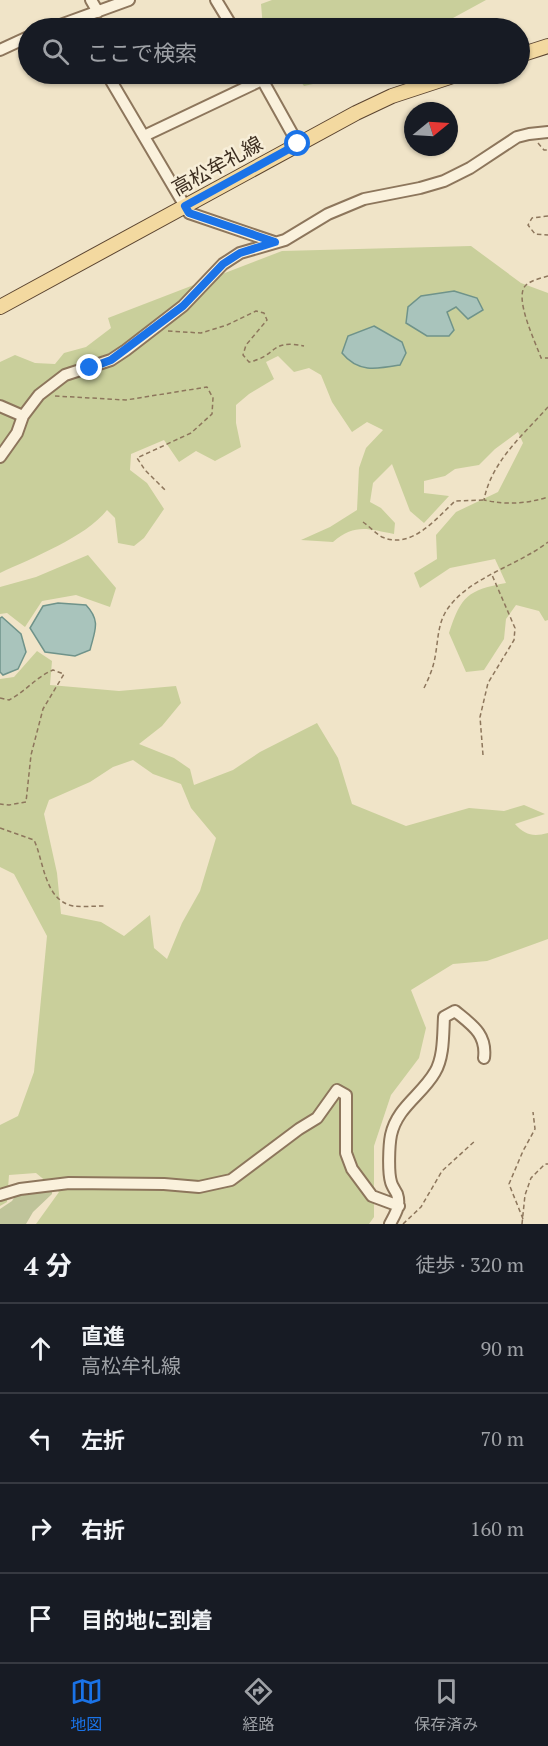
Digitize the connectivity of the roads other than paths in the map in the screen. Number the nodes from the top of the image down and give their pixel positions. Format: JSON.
{"nodes":[{"id":1,"x":91,"y":0,"type":"edge"},
{"id":2,"x":129,"y":0,"type":"edge"},
{"id":3,"x":216,"y":0,"type":"edge"},
{"id":4,"x":98,"y":12,"type":"junction"},
{"id":5,"x":88,"y":18,"type":"edge"},
{"id":6,"x":227,"y":18,"type":"edge"},
{"id":7,"x":18,"y":42,"type":"edge"},
{"id":8,"x":548,"y":46,"type":"edge"},
{"id":9,"x":0,"y":50,"type":"edge"},
{"id":10,"x":530,"y":52,"type":"edge"},
{"id":11,"x":113,"y":84,"type":"edge"},
{"id":12,"x":245,"y":84,"type":"edge"},
{"id":13,"x":264,"y":84,"type":"edge"},
{"id":14,"x":429,"y":84,"type":"edge"},
{"id":15,"x":548,"y":132,"type":"edge"},
{"id":16,"x":144,"y":136,"type":"junction"},
{"id":17,"x":298,"y":144,"type":"junction"},
{"id":18,"x":185,"y":206,"type":"junction"},
{"id":19,"x":275,"y":242,"type":"junction"},
{"id":20,"x":0,"y":307,"type":"edge"},
{"id":21,"x":0,"y":406,"type":"edge"},
{"id":22,"x":23,"y":416,"type":"junction"},
{"id":23,"x":0,"y":457,"type":"edge"},
{"id":24,"x":484,"y":1058,"type":"dead end"},
{"id":25,"x":0,"y":1195,"type":"edge"},
{"id":26,"x":399,"y":1206,"type":"junction"},
{"id":27,"x":390,"y":1224,"type":"edge"}],
"edges":[{"from":1,"to":4,"type":"street"},
{"from":2,"to":4,"type":"street"},
{"from":3,"to":6,"type":"street"},
{"from":4,"to":5,"type":"street"},
{"from":7,"to":9,"type":"street"},
{"from":8,"to":10,"type":"main road"},
{"from":11,"to":16,"type":"street"},
{"from":12,"to":16,"type":"street"},
{"from":13,"to":17,"type":"street"},
{"from":14,"to":17,"type":"main road","name":"高松牟礼線"},
{"from":15,"to":19,"type":"street"},
{"from":16,"to":18,"type":"street"},
{"from":17,"to":18,"type":"main road","name":"高松牟礼線"},
{"from":18,"to":19,"type":"street"},
{"from":18,"to":20,"type":"main road","name":"高松牟礼線"},
{"from":19,"to":22,"type":"street"},
{"from":21,"to":22,"type":"street"},
{"from":22,"to":23,"type":"street"},
{"from":24,"to":26,"type":"street"},
{"from":25,"to":26,"type":"street"},
{"from":26,"to":27,"type":"street"}]}
